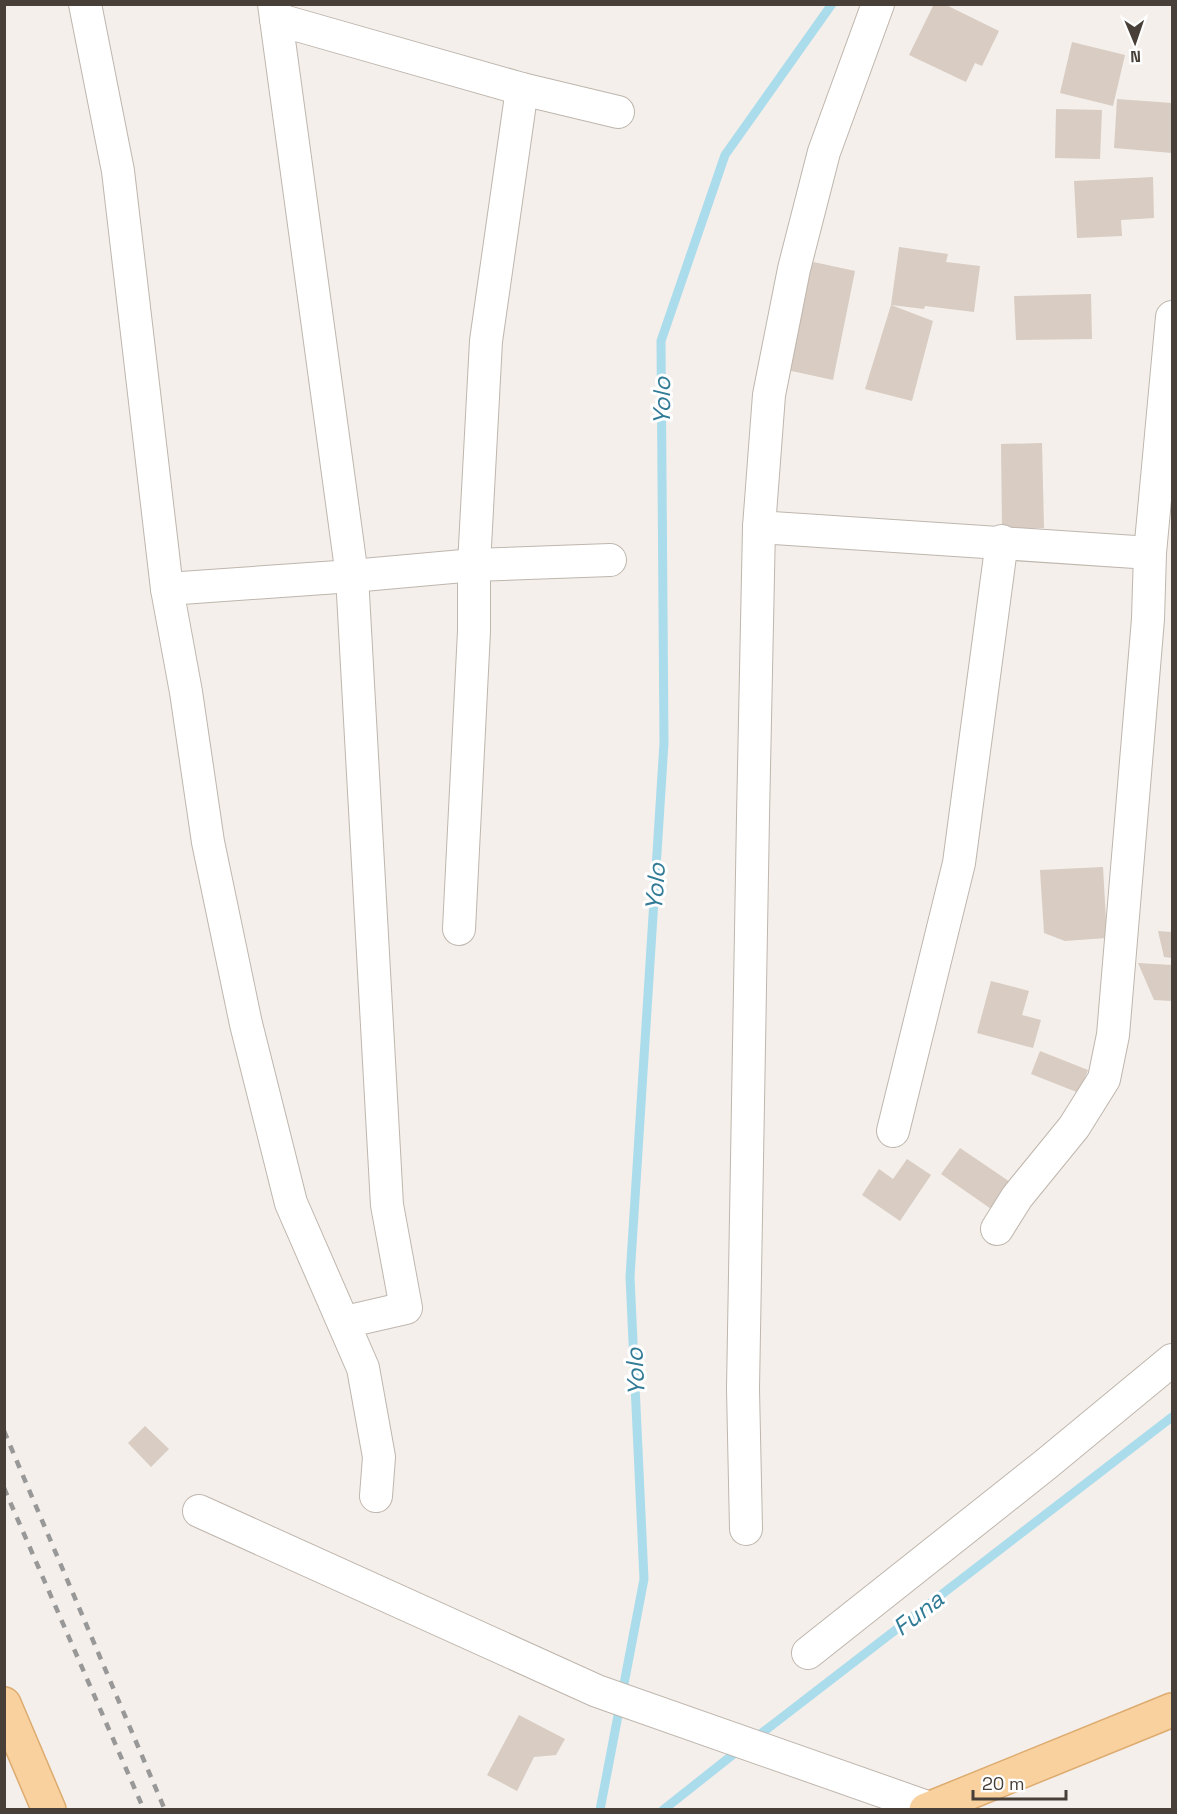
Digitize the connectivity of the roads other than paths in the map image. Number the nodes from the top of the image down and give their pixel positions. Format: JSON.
{"nodes":[{"id":1,"x":85,"y":4,"type":"edge"},
{"id":2,"x":878,"y":4,"type":"edge"},
{"id":3,"x":275,"y":12,"type":"edge"},
{"id":4,"x":522,"y":89,"type":"junction"},
{"id":5,"x":618,"y":112,"type":"dead end"},
{"id":6,"x":1173,"y":317,"type":"edge"},
{"id":7,"x":759,"y":527,"type":"junction"},
{"id":8,"x":1159,"y":534,"type":"edge"},
{"id":9,"x":1002,"y":541,"type":"junction"},
{"id":10,"x":610,"y":560,"type":"dead end"},
{"id":11,"x":474,"y":566,"type":"junction"},
{"id":12,"x":352,"y":576,"type":"junction"},
{"id":13,"x":167,"y":589,"type":"junction"},
{"id":14,"x":1160,"y":624,"type":"edge"},
{"id":15,"x":459,"y":929,"type":"dead end"},
{"id":16,"x":893,"y":1131,"type":"dead end"},
{"id":17,"x":997,"y":1229,"type":"dead end"},
{"id":18,"x":345,"y":1322,"type":"junction"},
{"id":19,"x":1173,"y":1360,"type":"edge"},
{"id":20,"x":376,"y":1496,"type":"dead end"},
{"id":21,"x":199,"y":1511,"type":"dead end"},
{"id":22,"x":746,"y":1529,"type":"dead end"},
{"id":23,"x":808,"y":1653,"type":"dead end"},
{"id":24,"x":4,"y":1704,"type":"edge"},
{"id":25,"x":1173,"y":1710,"type":"edge"},
{"id":26,"x":49,"y":1809,"type":"edge"},
{"id":27,"x":928,"y":1809,"type":"edge"}],
"edges":[{"from":1,"to":13,"type":"street"},
{"from":2,"to":7,"type":"street"},
{"from":3,"to":4,"type":"street"},
{"from":3,"to":12,"type":"street"},
{"from":4,"to":5,"type":"street"},
{"from":4,"to":11,"type":"street"},
{"from":6,"to":8,"type":"street"},
{"from":7,"to":9,"type":"street"},
{"from":7,"to":22,"type":"street"},
{"from":8,"to":9,"type":"street"},
{"from":8,"to":14,"type":"street"},
{"from":9,"to":16,"type":"street"},
{"from":10,"to":11,"type":"street"},
{"from":11,"to":12,"type":"street"},
{"from":11,"to":15,"type":"street"},
{"from":12,"to":13,"type":"street"},
{"from":12,"to":18,"type":"street"},
{"from":13,"to":18,"type":"street"},
{"from":14,"to":17,"type":"street"},
{"from":18,"to":20,"type":"street"},
{"from":19,"to":23,"type":"street"},
{"from":21,"to":27,"type":"street"},
{"from":24,"to":26,"type":"main road"},
{"from":25,"to":27,"type":"main road"}]}
